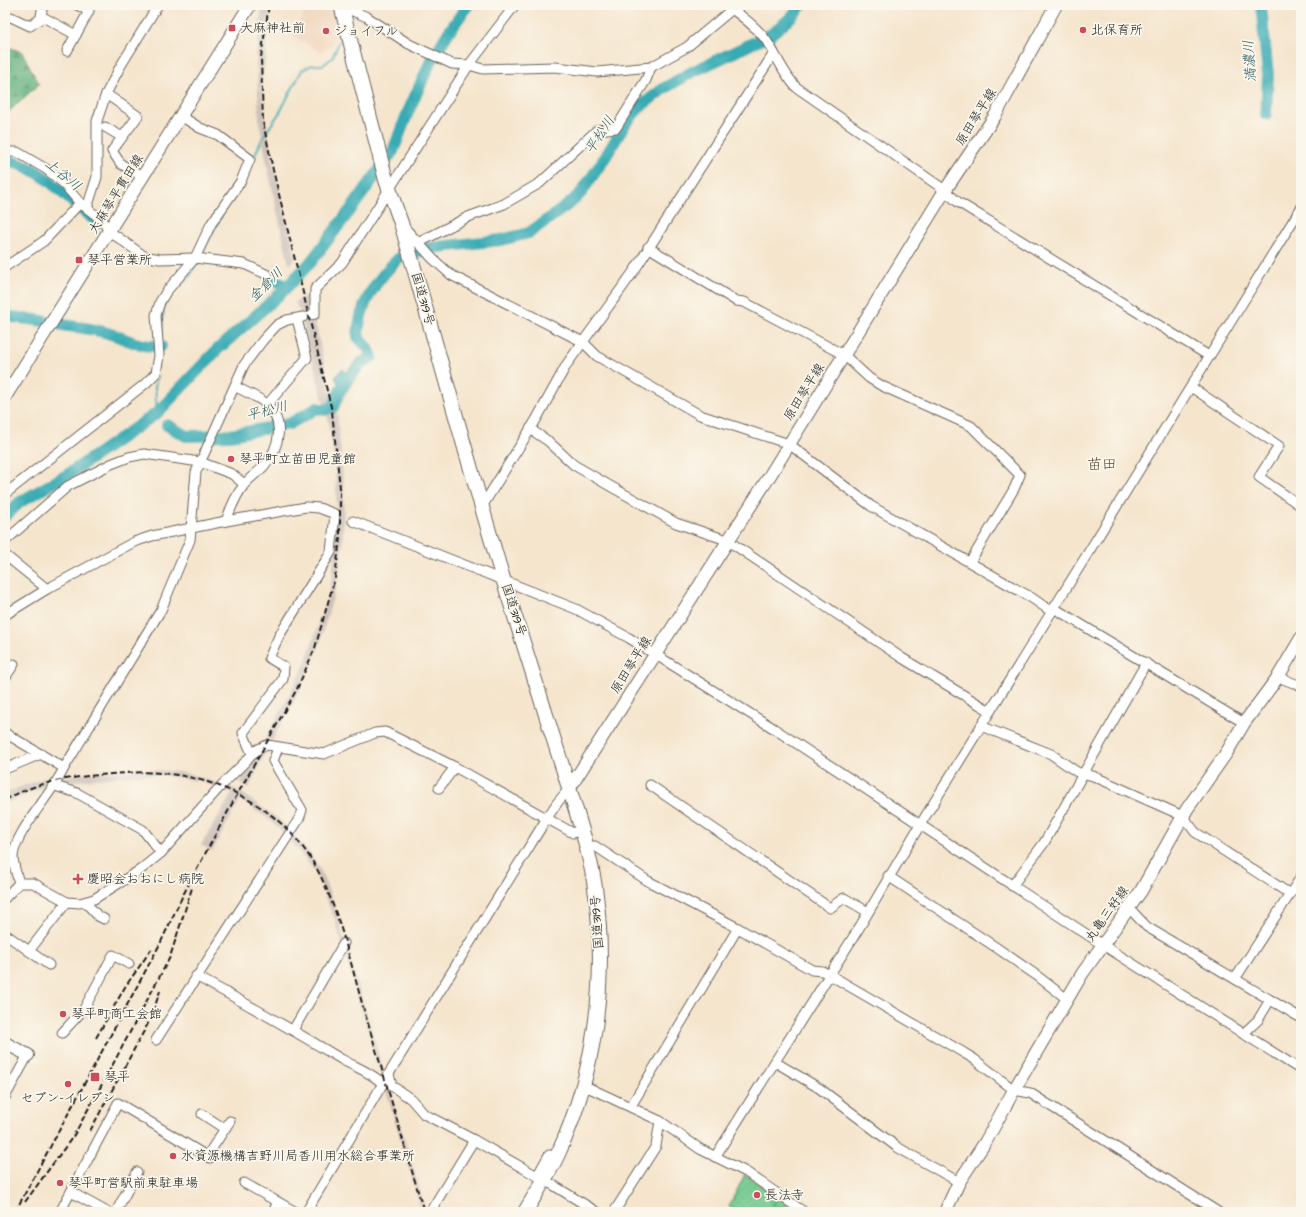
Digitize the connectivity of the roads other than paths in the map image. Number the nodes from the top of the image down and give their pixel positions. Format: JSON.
{"nodes":[{"id":1,"x":43,"y":5,"type":"edge"},
{"id":2,"x":77,"y":5,"type":"edge"},
{"id":3,"x":158,"y":5,"type":"edge"},
{"id":4,"x":515,"y":5,"type":"edge"},
{"id":5,"x":1056,"y":5,"type":"edge"},
{"id":6,"x":247,"y":6,"type":"edge"},
{"id":7,"x":341,"y":6,"type":"edge"},
{"id":8,"x":732,"y":7,"type":"edge"},
{"id":9,"x":5,"y":17,"type":"edge"},
{"id":10,"x":43,"y":17,"type":"junction"},
{"id":11,"x":76,"y":35,"type":"junction"},
{"id":12,"x":66,"y":51,"type":"dead end"},
{"id":13,"x":774,"y":53,"type":"junction"},
{"id":14,"x":469,"y":65,"type":"junction"},
{"id":15,"x":651,"y":67,"type":"junction"},
{"id":16,"x":106,"y":94,"type":"junction"},
{"id":17,"x":181,"y":116,"type":"junction"},
{"id":18,"x":105,"y":127,"type":"dead end"},
{"id":19,"x":122,"y":137,"type":"junction"},
{"id":20,"x":5,"y":152,"type":"edge"},
{"id":21,"x":143,"y":177,"type":"junction"},
{"id":22,"x":388,"y":186,"type":"junction"},
{"id":23,"x":944,"y":192,"type":"junction"},
{"id":24,"x":83,"y":205,"type":"junction"},
{"id":25,"x":1301,"y":208,"type":"edge"},
{"id":26,"x":401,"y":223,"type":"junction"},
{"id":27,"x":110,"y":230,"type":"junction"},
{"id":28,"x":418,"y":243,"type":"junction"},
{"id":29,"x":648,"y":247,"type":"junction"},
{"id":30,"x":195,"y":258,"type":"junction"},
{"id":31,"x":5,"y":267,"type":"edge"},
{"id":32,"x":268,"y":275,"type":"dead end"},
{"id":33,"x":304,"y":317,"type":"junction"},
{"id":34,"x":583,"y":342,"type":"junction"},
{"id":35,"x":844,"y":355,"type":"junction"},
{"id":36,"x":1209,"y":356,"type":"junction"},
{"id":37,"x":235,"y":386,"type":"junction"},
{"id":38,"x":1191,"y":387,"type":"junction"},
{"id":39,"x":5,"y":397,"type":"edge"},
{"id":40,"x":266,"y":405,"type":"junction"},
{"id":41,"x":530,"y":429,"type":"junction"},
{"id":42,"x":789,"y":444,"type":"junction"},
{"id":43,"x":200,"y":462,"type":"junction"},
{"id":44,"x":244,"y":484,"type":"junction"},
{"id":45,"x":5,"y":494,"type":"edge"},
{"id":46,"x":483,"y":505,"type":"junction"},
{"id":47,"x":1301,"y":506,"type":"edge"},
{"id":48,"x":226,"y":520,"type":"junction"},
{"id":49,"x":353,"y":521,"type":"dead end"},
{"id":50,"x":192,"y":528,"type":"junction"},
{"id":51,"x":727,"y":540,"type":"junction"},
{"id":52,"x":5,"y":541,"type":"edge"},
{"id":53,"x":5,"y":555,"type":"edge"},
{"id":54,"x":970,"y":562,"type":"junction"},
{"id":55,"x":504,"y":581,"type":"junction"},
{"id":56,"x":46,"y":589,"type":"junction"},
{"id":57,"x":1053,"y":610,"type":"junction"},
{"id":58,"x":5,"y":614,"type":"edge"},
{"id":59,"x":1301,"y":638,"type":"edge"},
{"id":60,"x":654,"y":654,"type":"junction"},
{"id":61,"x":1146,"y":663,"type":"junction"},
{"id":62,"x":14,"y":664,"type":"dead end"},
{"id":63,"x":1278,"y":677,"type":"junction"},
{"id":64,"x":5,"y":678,"type":"edge"},
{"id":65,"x":1301,"y":686,"type":"edge"},
{"id":66,"x":990,"y":711,"type":"junction"},
{"id":67,"x":1244,"y":723,"type":"junction"},
{"id":68,"x":981,"y":726,"type":"junction"},
{"id":69,"x":5,"y":733,"type":"edge"},
{"id":70,"x":278,"y":748,"type":"junction"},
{"id":71,"x":41,"y":754,"type":"junction"},
{"id":72,"x":252,"y":754,"type":"junction"},
{"id":73,"x":455,"y":767,"type":"junction"},
{"id":74,"x":64,"y":768,"type":"junction"},
{"id":75,"x":5,"y":769,"type":"edge"},
{"id":76,"x":1084,"y":774,"type":"junction"},
{"id":77,"x":650,"y":785,"type":"dead end"},
{"id":78,"x":55,"y":786,"type":"junction"},
{"id":79,"x":439,"y":788,"type":"dead end"},
{"id":80,"x":569,"y":789,"type":"junction"},
{"id":81,"x":1183,"y":816,"type":"junction"},
{"id":82,"x":547,"y":818,"type":"junction"},
{"id":83,"x":920,"y":825,"type":"junction"},
{"id":84,"x":581,"y":830,"type":"junction"},
{"id":85,"x":586,"y":847,"type":"junction"},
{"id":86,"x":161,"y":853,"type":"junction"},
{"id":87,"x":888,"y":876,"type":"junction"},
{"id":88,"x":1301,"y":877,"type":"edge"},
{"id":89,"x":19,"y":883,"type":"junction"},
{"id":90,"x":1012,"y":886,"type":"junction"},
{"id":91,"x":1290,"y":894,"type":"junction"},
{"id":92,"x":5,"y":898,"type":"edge"},
{"id":93,"x":67,"y":902,"type":"junction"},
{"id":94,"x":86,"y":902,"type":"junction"},
{"id":95,"x":1129,"y":908,"type":"junction"},
{"id":96,"x":868,"y":912,"type":"junction"},
{"id":97,"x":104,"y":919,"type":"dead end"},
{"id":98,"x":738,"y":928,"type":"junction"},
{"id":99,"x":5,"y":934,"type":"edge"},
{"id":100,"x":344,"y":943,"type":"dead end"},
{"id":101,"x":1103,"y":945,"type":"junction"},
{"id":102,"x":28,"y":951,"type":"junction"},
{"id":103,"x":129,"y":964,"type":"dead end"},
{"id":104,"x":49,"y":965,"type":"dead end"},
{"id":105,"x":830,"y":975,"type":"junction"},
{"id":106,"x":196,"y":976,"type":"junction"},
{"id":107,"x":1235,"y":979,"type":"junction"},
{"id":108,"x":1066,"y":999,"type":"junction"},
{"id":109,"x":1270,"y":1000,"type":"junction"},
{"id":110,"x":1301,"y":1018,"type":"edge"},
{"id":111,"x":293,"y":1030,"type":"junction"},
{"id":112,"x":62,"y":1033,"type":"dead end"},
{"id":113,"x":1243,"y":1034,"type":"junction"},
{"id":114,"x":156,"y":1040,"type":"dead end"},
{"id":115,"x":5,"y":1043,"type":"edge"},
{"id":116,"x":28,"y":1055,"type":"joint"},
{"id":117,"x":775,"y":1062,"type":"junction"},
{"id":118,"x":1301,"y":1070,"type":"edge"},
{"id":119,"x":389,"y":1074,"type":"junction"},
{"id":120,"x":383,"y":1084,"type":"junction"},
{"id":121,"x":583,"y":1085,"type":"junction"},
{"id":122,"x":1014,"y":1090,"type":"junction"},
{"id":123,"x":5,"y":1097,"type":"edge"},
{"id":124,"x":631,"y":1106,"type":"junction"},
{"id":125,"x":202,"y":1114,"type":"dead end"},
{"id":126,"x":660,"y":1121,"type":"junction"},
{"id":127,"x":474,"y":1140,"type":"junction"},
{"id":128,"x":557,"y":1156,"type":"junction"},
{"id":129,"x":715,"y":1157,"type":"junction"},
{"id":130,"x":138,"y":1172,"type":"dead end"},
{"id":131,"x":548,"y":1182,"type":"dead end"},
{"id":132,"x":959,"y":1182,"type":"junction"},
{"id":133,"x":244,"y":1183,"type":"dead end"},
{"id":134,"x":71,"y":1192,"type":"junction"},
{"id":135,"x":278,"y":1202,"type":"junction"},
{"id":136,"x":60,"y":1212,"type":"edge"},
{"id":137,"x":114,"y":1212,"type":"edge"},
{"id":138,"x":273,"y":1212,"type":"edge"},
{"id":139,"x":296,"y":1212,"type":"edge"},
{"id":140,"x":306,"y":1212,"type":"edge"},
{"id":141,"x":430,"y":1212,"type":"edge"},
{"id":142,"x":525,"y":1212,"type":"edge"},
{"id":143,"x":597,"y":1212,"type":"edge"},
{"id":144,"x":614,"y":1212,"type":"edge"},
{"id":145,"x":804,"y":1212,"type":"edge"},
{"id":146,"x":945,"y":1212,"type":"edge"},
{"id":147,"x":1218,"y":1212,"type":"edge"}],
"edges":[{"from":1,"to":10,"type":"street"},
{"from":2,"to":11,"type":"street"},
{"from":3,"to":16,"type":"street"},
{"from":4,"to":14,"type":"street"},
{"from":5,"to":23,"type":"main road","name":"原田琴平線"},
{"from":6,"to":17,"type":"main road","name":"大麻琴平貫田線"},
{"from":7,"to":14,"type":"street"},
{"from":7,"to":22,"type":"highway","name":"国道319号"},
{"from":8,"to":13,"type":"street"},
{"from":8,"to":15,"type":"street"},
{"from":9,"to":10,"type":"street"},
{"from":10,"to":11,"type":"street"},
{"from":11,"to":12,"type":"street"},
{"from":13,"to":23,"type":"street"},
{"from":13,"to":29,"type":"street"},
{"from":14,"to":15,"type":"street"},
{"from":14,"to":22,"type":"street"},
{"from":15,"to":28,"type":"street"},
{"from":16,"to":19,"type":"street"},
{"from":16,"to":24,"type":"street"},
{"from":17,"to":21,"type":"main road","name":"大麻琴平貫田線"},
{"from":17,"to":30,"type":"street"},
{"from":18,"to":19,"type":"street"},
{"from":19,"to":21,"type":"street"},
{"from":20,"to":24,"type":"street"},
{"from":21,"to":27,"type":"main road","name":"大麻琴平貫田線"},
{"from":22,"to":26,"type":"highway","name":"国道319号"},
{"from":22,"to":33,"type":"street"},
{"from":23,"to":35,"type":"main road","name":"原田琴平線"},
{"from":23,"to":36,"type":"street"},
{"from":24,"to":27,"type":"street"},
{"from":24,"to":31,"type":"street"},
{"from":25,"to":36,"type":"street"},
{"from":26,"to":28,"type":"street"},
{"from":26,"to":46,"type":"highway","name":"国道319号"},
{"from":27,"to":30,"type":"street"},
{"from":27,"to":39,"type":"main road","name":"大麻琴平貫田線"},
{"from":28,"to":34,"type":"street"},
{"from":29,"to":34,"type":"street"},
{"from":29,"to":35,"type":"street"},
{"from":30,"to":32,"type":"street"},
{"from":30,"to":45,"type":"street"},
{"from":33,"to":37,"type":"street"},
{"from":33,"to":40,"type":"street"},
{"from":34,"to":41,"type":"street"},
{"from":34,"to":42,"type":"street"},
{"from":35,"to":42,"type":"main road","name":"原田琴平線"},
{"from":35,"to":54,"type":"street"},
{"from":36,"to":38,"type":"street"},
{"from":37,"to":40,"type":"street"},
{"from":37,"to":43,"type":"street"},
{"from":38,"to":47,"type":"street"},
{"from":38,"to":57,"type":"street"},
{"from":40,"to":44,"type":"street"},
{"from":41,"to":46,"type":"street"},
{"from":41,"to":51,"type":"street"},
{"from":42,"to":51,"type":"main road","name":"原田琴平線"},
{"from":42,"to":54,"type":"street"},
{"from":43,"to":44,"type":"street"},
{"from":43,"to":50,"type":"street"},
{"from":43,"to":52,"type":"street"},
{"from":44,"to":48,"type":"street"},
{"from":46,"to":55,"type":"highway","name":"国道319号"},
{"from":48,"to":50,"type":"street"},
{"from":48,"to":72,"type":"street"},
{"from":49,"to":55,"type":"street"},
{"from":50,"to":56,"type":"street"},
{"from":50,"to":74,"type":"street"},
{"from":51,"to":60,"type":"main road","name":"原田琴平線"},
{"from":51,"to":66,"type":"street"},
{"from":53,"to":56,"type":"street"},
{"from":54,"to":57,"type":"street"},
{"from":55,"to":60,"type":"street"},
{"from":55,"to":80,"type":"highway","name":"国道319号"},
{"from":56,"to":58,"type":"street"},
{"from":57,"to":61,"type":"street"},
{"from":57,"to":66,"type":"street"},
{"from":59,"to":63,"type":"main road","name":"丸亀三好線"},
{"from":60,"to":80,"type":"main road","name":"原田琴平線"},
{"from":60,"to":83,"type":"street"},
{"from":61,"to":67,"type":"street"},
{"from":61,"to":76,"type":"street"},
{"from":62,"to":64,"type":"street"},
{"from":63,"to":65,"type":"street"},
{"from":63,"to":67,"type":"main road","name":"丸亀三好線"},
{"from":66,"to":68,"type":"street"},
{"from":67,"to":81,"type":"main road","name":"丸亀三好線"},
{"from":68,"to":76,"type":"street"},
{"from":68,"to":83,"type":"street"},
{"from":69,"to":71,"type":"street"},
{"from":70,"to":72,"type":"street"},
{"from":70,"to":73,"type":"street"},
{"from":70,"to":106,"type":"street"},
{"from":71,"to":74,"type":"street"},
{"from":71,"to":75,"type":"street"},
{"from":72,"to":86,"type":"street"},
{"from":73,"to":79,"type":"street"},
{"from":73,"to":82,"type":"street"},
{"from":74,"to":78,"type":"street"},
{"from":76,"to":81,"type":"street"},
{"from":76,"to":90,"type":"street"},
{"from":77,"to":96,"type":"street"},
{"from":78,"to":86,"type":"street"},
{"from":78,"to":89,"type":"street"},
{"from":80,"to":82,"type":"street"},
{"from":80,"to":84,"type":"highway","name":"国道319号"},
{"from":81,"to":91,"type":"street"},
{"from":81,"to":95,"type":"main road","name":"丸亀三好線"},
{"from":82,"to":84,"type":"street"},
{"from":82,"to":119,"type":"street"},
{"from":83,"to":87,"type":"street"},
{"from":83,"to":90,"type":"street"},
{"from":84,"to":85,"type":"highway","name":"国道319号"},
{"from":85,"to":98,"type":"street"},
{"from":85,"to":121,"type":"highway","name":"国道319号"},
{"from":86,"to":94,"type":"street"},
{"from":87,"to":96,"type":"street"},
{"from":87,"to":108,"type":"street"},
{"from":88,"to":91,"type":"street"},
{"from":89,"to":92,"type":"street"},
{"from":89,"to":93,"type":"street"},
{"from":90,"to":101,"type":"street"},
{"from":91,"to":107,"type":"street"},
{"from":93,"to":94,"type":"street"},
{"from":93,"to":102,"type":"street"},
{"from":94,"to":97,"type":"street"},
{"from":95,"to":101,"type":"main road","name":"丸亀三好線"},
{"from":95,"to":107,"type":"street"},
{"from":96,"to":105,"type":"street"},
{"from":98,"to":105,"type":"street"},
{"from":98,"to":124,"type":"street"},
{"from":99,"to":102,"type":"street"},
{"from":100,"to":111,"type":"street"},
{"from":101,"to":108,"type":"main road","name":"丸亀三好線"},
{"from":101,"to":113,"type":"street"},
{"from":102,"to":104,"type":"street"},
{"from":103,"to":112,"type":"street"},
{"from":105,"to":117,"type":"street"},
{"from":105,"to":122,"type":"street"},
{"from":106,"to":111,"type":"street"},
{"from":106,"to":114,"type":"street"},
{"from":107,"to":109,"type":"street"},
{"from":108,"to":122,"type":"main road","name":"丸亀三好線"},
{"from":109,"to":110,"type":"street"},
{"from":109,"to":113,"type":"street"},
{"from":111,"to":120,"type":"street"},
{"from":113,"to":118,"type":"street"},
{"from":115,"to":116,"type":"main road"},
{"from":116,"to":123,"type":"street"},
{"from":117,"to":129,"type":"street"},
{"from":117,"to":132,"type":"street"},
{"from":119,"to":120,"type":"street"},
{"from":119,"to":127,"type":"street"},
{"from":120,"to":140,"type":"street"},
{"from":121,"to":124,"type":"street"},
{"from":121,"to":128,"type":"highway","name":"国道319号"},
{"from":122,"to":132,"type":"main road","name":"丸亀三好線"},
{"from":122,"to":147,"type":"street"},
{"from":124,"to":126,"type":"street"},
{"from":125,"to":134,"type":"street"},
{"from":126,"to":129,"type":"street"},
{"from":126,"to":144,"type":"street"},
{"from":127,"to":128,"type":"street"},
{"from":127,"to":141,"type":"street"},
{"from":128,"to":142,"type":"highway","name":"国道319号"},
{"from":129,"to":145,"type":"street"},
{"from":130,"to":137,"type":"street"},
{"from":131,"to":143,"type":"street"},
{"from":132,"to":146,"type":"main road","name":"丸亀三好線"},
{"from":133,"to":135,"type":"street"},
{"from":134,"to":136,"type":"street"},
{"from":134,"to":137,"type":"street"},
{"from":135,"to":138,"type":"street"},
{"from":135,"to":139,"type":"street"}]}
